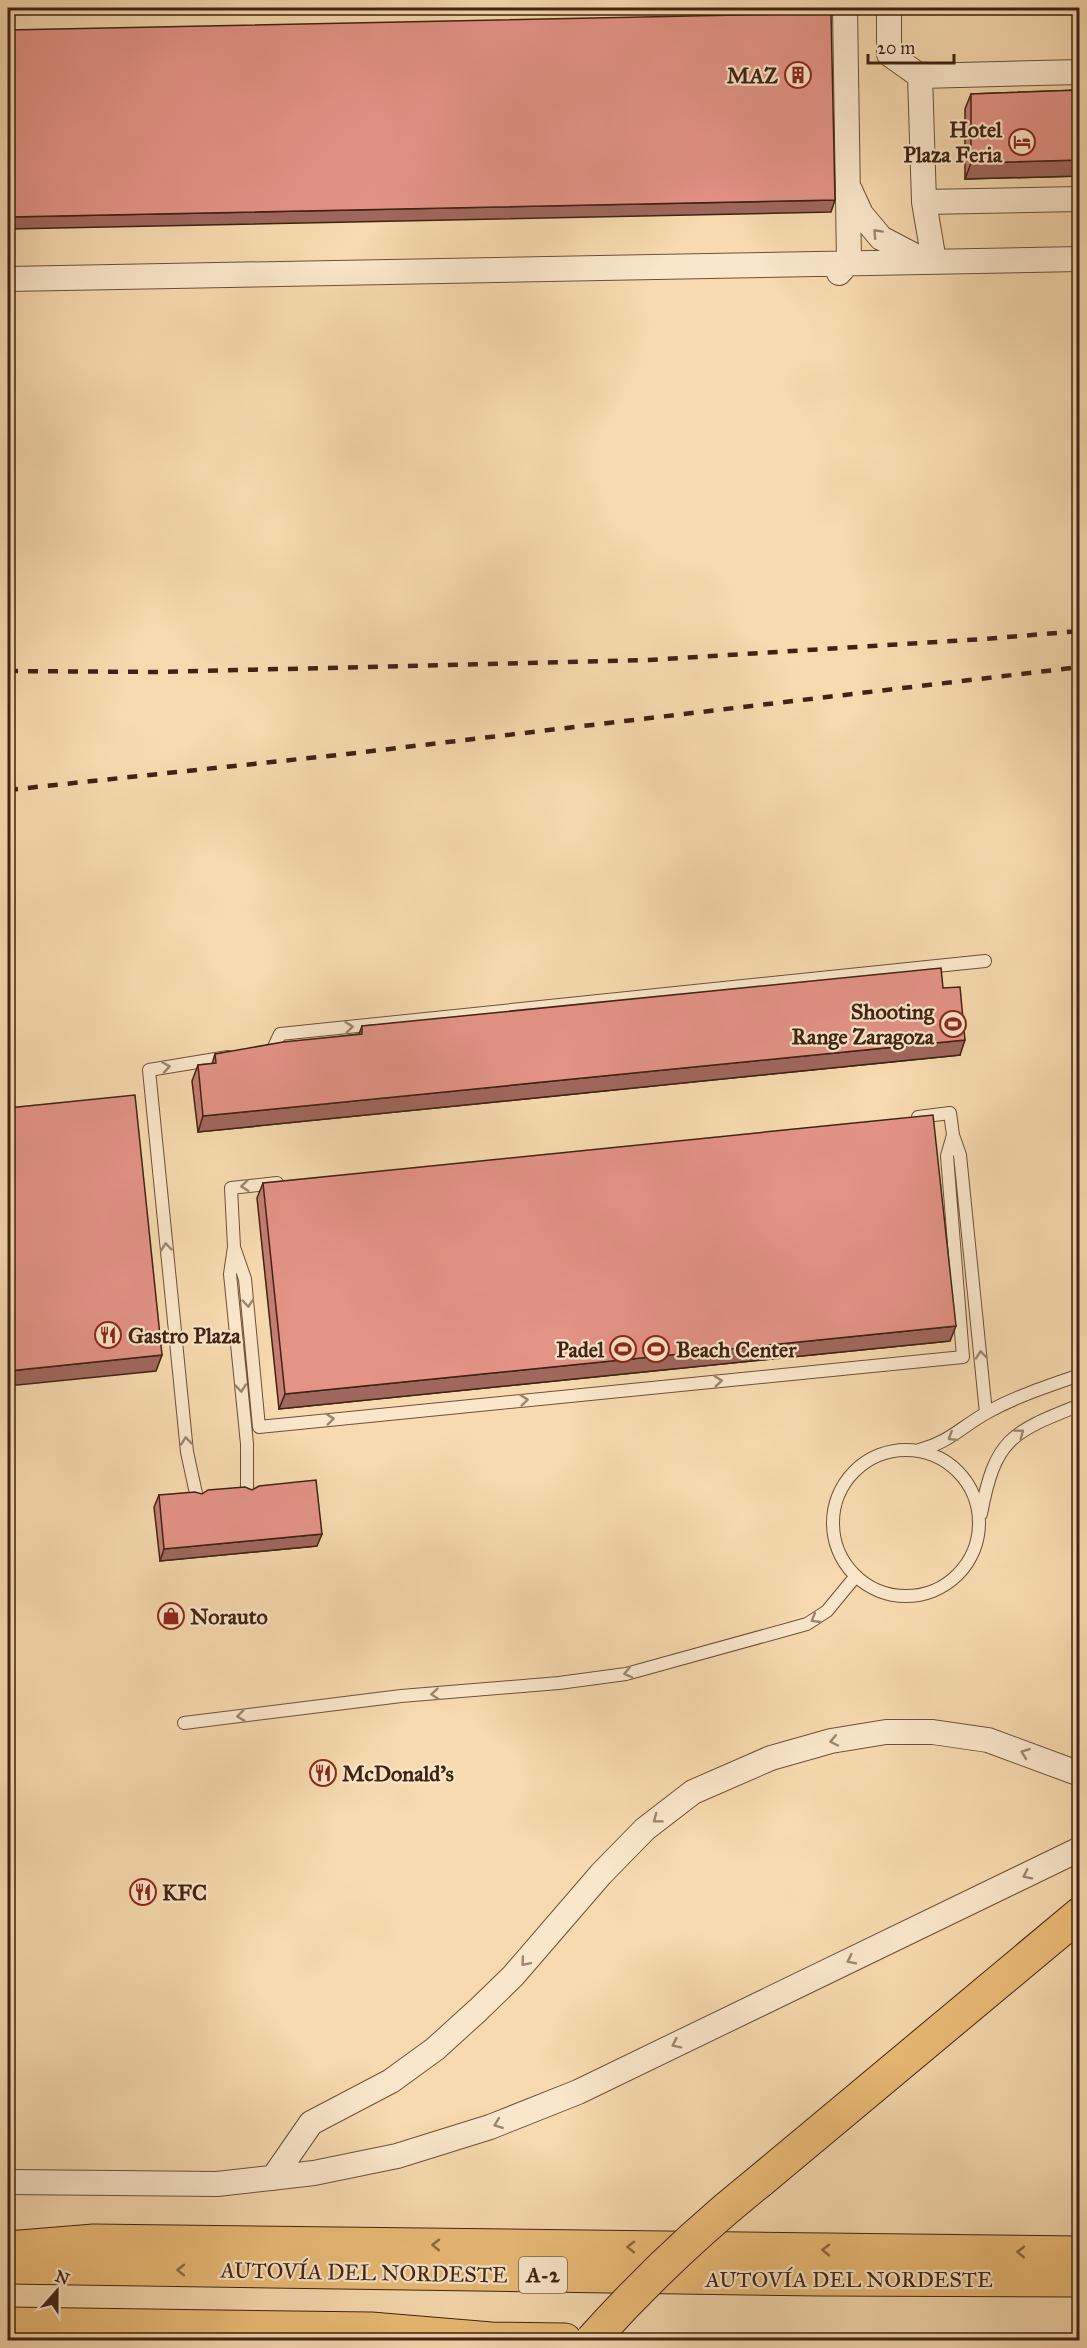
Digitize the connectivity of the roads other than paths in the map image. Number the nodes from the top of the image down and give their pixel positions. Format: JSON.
{"nodes":[{"id":1,"x":830,"y":8,"type":"edge"},
{"id":2,"x":845,"y":8,"type":"edge"},
{"id":3,"x":889,"y":8,"type":"edge"},
{"id":4,"x":1080,"y":72,"type":"edge"},
{"id":5,"x":920,"y":76,"type":"junction"},
{"id":6,"x":848,"y":184,"type":"junction"},
{"id":7,"x":1080,"y":199,"type":"edge"},
{"id":8,"x":924,"y":202,"type":"junction"},
{"id":9,"x":1080,"y":259,"type":"edge"},
{"id":10,"x":930,"y":261,"type":"junction"},
{"id":11,"x":839,"y":266,"type":"junction"},
{"id":12,"x":1080,"y":272,"type":"edge"},
{"id":13,"x":8,"y":279,"type":"edge"},
{"id":14,"x":8,"y":293,"type":"edge"},
{"id":15,"x":985,"y":962,"type":"dead end"},
{"id":16,"x":903,"y":1118,"type":"edge"},
{"id":17,"x":953,"y":1136,"type":"junction"},
{"id":18,"x":290,"y":1182,"type":"edge"},
{"id":19,"x":234,"y":1247,"type":"junction"},
{"id":20,"x":1080,"y":1375,"type":"edge"},
{"id":21,"x":1080,"y":1405,"type":"edge"},
{"id":22,"x":986,"y":1413,"type":"junction"},
{"id":23,"x":918,"y":1450,"type":"junction"},
{"id":24,"x":247,"y":1494,"type":"edge"},
{"id":25,"x":197,"y":1498,"type":"edge"},
{"id":26,"x":980,"y":1521,"type":"junction"},
{"id":27,"x":855,"y":1576,"type":"junction"},
{"id":28,"x":184,"y":1723,"type":"dead end"},
{"id":29,"x":1080,"y":1774,"type":"edge"},
{"id":30,"x":1080,"y":1849,"type":"edge"},
{"id":31,"x":1080,"y":1914,"type":"edge"},
{"id":32,"x":273,"y":2178,"type":"junction"},
{"id":33,"x":8,"y":2182,"type":"edge"},
{"id":34,"x":8,"y":2248,"type":"edge"},
{"id":35,"x":1080,"y":2253,"type":"edge"},
{"id":36,"x":8,"y":2267,"type":"edge"},
{"id":37,"x":1080,"y":2280,"type":"edge"},
{"id":38,"x":8,"y":2324,"type":"edge"},
{"id":39,"x":485,"y":2340,"type":"edge"},
{"id":40,"x":565,"y":2340,"type":"edge"},
{"id":41,"x":592,"y":2340,"type":"edge"}],
"edges":[{"from":1,"to":11,"type":"street"},
{"from":2,"to":6,"type":"street"},
{"from":3,"to":5,"type":"street"},
{"from":4,"to":5,"type":"street"},
{"from":5,"to":8,"type":"street"},
{"from":10,"to":6,"type":"street","one_way":true},
{"from":6,"to":11,"type":"street"},
{"from":7,"to":8,"type":"street"},
{"from":8,"to":10,"type":"street"},
{"from":9,"to":10,"type":"street"},
{"from":10,"to":11,"type":"street"},
{"from":11,"to":12,"type":"street"},
{"from":11,"to":13,"type":"street"},
{"from":11,"to":14,"type":"street"},
{"from":25,"to":15,"type":"lane","one_way":true},
{"from":16,"to":17,"type":"lane"},
{"from":19,"to":17,"type":"lane","one_way":true},
{"from":22,"to":17,"type":"lane","one_way":true},
{"from":18,"to":19,"type":"lane","one_way":true},
{"from":19,"to":24,"type":"lane","one_way":true},
{"from":20,"to":22,"type":"lane"},
{"from":26,"to":21,"type":"lane","one_way":true},
{"from":22,"to":23,"type":"lane","one_way":true},
{"from":23,"to":26,"type":"lane"},
{"from":23,"to":27,"type":"lane"},
{"from":26,"to":27,"type":"lane"},
{"from":27,"to":28,"type":"lane","one_way":true},
{"from":29,"to":32,"type":"street","one_way":true},
{"from":30,"to":32,"type":"street","one_way":true},
{"from":31,"to":41,"type":"main road","bridge":true},
{"from":32,"to":33,"type":"street"},
{"from":35,"to":34,"type":"main road","one_way":true},
{"from":37,"to":36,"type":"main road","name":"AUTOVÍA DEL NORDESTE","number":"A-2","one_way":true},
{"from":38,"to":39,"type":"main road"},
{"from":39,"to":40,"type":"main road"}]}
